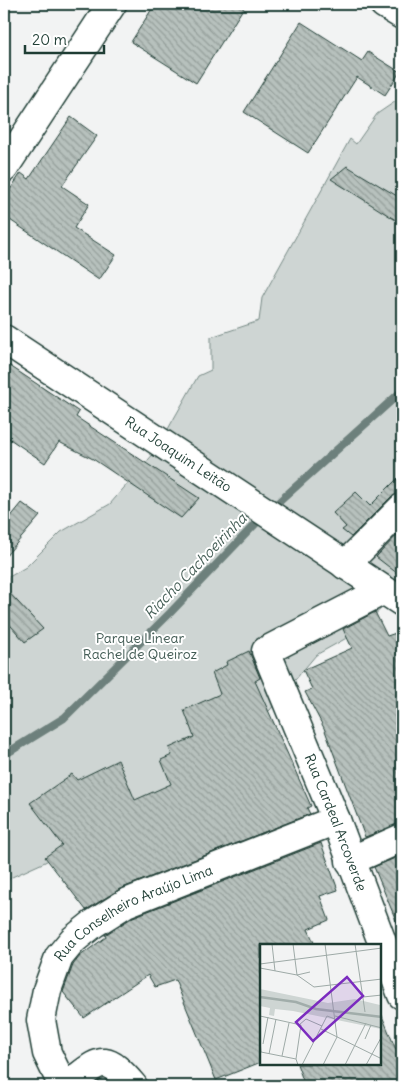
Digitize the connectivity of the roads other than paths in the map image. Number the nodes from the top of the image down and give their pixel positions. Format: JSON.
{"nodes":[{"id":1,"x":112,"y":4,"type":"edge"},
{"id":2,"x":384,"y":4,"type":"edge"},
{"id":3,"x":402,"y":15,"type":"edge"},
{"id":4,"x":4,"y":168,"type":"edge"},
{"id":5,"x":4,"y":339,"type":"edge"},
{"id":6,"x":402,"y":508,"type":"edge"},
{"id":7,"x":345,"y":564,"type":"junction"},
{"id":8,"x":393,"y":596,"type":"edge"},
{"id":9,"x":336,"y":820,"type":"junction"},
{"id":10,"x":402,"y":838,"type":"edge"},
{"id":11,"x":350,"y":861,"type":"junction"},
{"id":12,"x":402,"y":995,"type":"edge"},
{"id":13,"x":125,"y":1077,"type":"edge"},
{"id":14,"x":65,"y":1086,"type":"edge"}],
"edges":[{"from":1,"to":4,"type":"street"},
{"from":2,"to":3,"type":"street"},
{"from":5,"to":7,"type":"street","name":"Rua Joaquim Leitão"},
{"from":6,"to":7,"type":"street"},
{"from":7,"to":8,"type":"street","name":"Rua Joaquim Leitão"},
{"from":8,"to":9,"type":"street","name":"Rua Cardeal Arcoverde"},
{"from":9,"to":11,"type":"street","name":"Rua Cardeal Arcoverde"},
{"from":9,"to":14,"type":"street","name":"Rua Conselheiro Araújo Lima"},
{"from":10,"to":11,"type":"street"},
{"from":11,"to":12,"type":"street","name":"Rua Cardeal Arcoverde"},
{"from":13,"to":14,"type":"street"}]}
